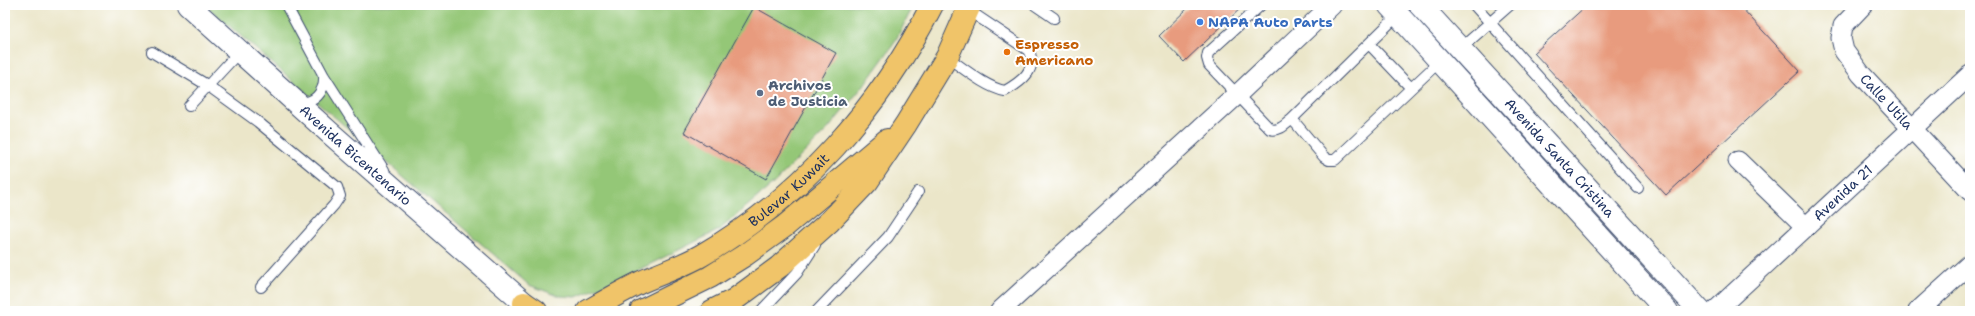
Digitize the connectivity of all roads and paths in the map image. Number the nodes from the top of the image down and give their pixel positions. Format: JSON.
{"nodes":[{"id":1,"x":188,"y":5,"type":"edge"},
{"id":2,"x":286,"y":5,"type":"edge"},
{"id":3,"x":932,"y":5,"type":"edge"},
{"id":4,"x":1035,"y":5,"type":"edge"},
{"id":5,"x":1261,"y":5,"type":"edge"},
{"id":6,"x":1420,"y":5,"type":"edge"},
{"id":7,"x":1474,"y":5,"type":"edge"},
{"id":8,"x":1510,"y":5,"type":"edge"},
{"id":9,"x":1863,"y":5,"type":"edge"},
{"id":10,"x":1326,"y":7,"type":"edge"},
{"id":11,"x":969,"y":8,"type":"edge"},
{"id":12,"x":1394,"y":10,"type":"edge"},
{"id":13,"x":1054,"y":18,"type":"dead end"},
{"id":14,"x":1490,"y":22,"type":"junction"},
{"id":15,"x":1368,"y":44,"type":"junction"},
{"id":16,"x":1460,"y":49,"type":"junction"},
{"id":17,"x":152,"y":52,"type":"dead end"},
{"id":18,"x":239,"y":52,"type":"junction"},
{"id":19,"x":947,"y":57,"type":"junction"},
{"id":20,"x":1440,"y":60,"type":"junction"},
{"id":21,"x":1970,"y":75,"type":"edge"},
{"id":22,"x":324,"y":76,"type":"junction"},
{"id":23,"x":207,"y":85,"type":"junction"},
{"id":24,"x":1411,"y":88,"type":"junction"},
{"id":25,"x":1238,"y":94,"type":"junction"},
{"id":26,"x":293,"y":100,"type":"junction"},
{"id":27,"x":189,"y":106,"type":"dead end"},
{"id":28,"x":864,"y":114,"type":"junction"},
{"id":29,"x":1292,"y":119,"type":"junction"},
{"id":30,"x":906,"y":124,"type":"junction"},
{"id":31,"x":1912,"y":129,"type":"junction"},
{"id":32,"x":1738,"y":161,"type":"dead end"},
{"id":33,"x":1638,"y":188,"type":"dead end"},
{"id":34,"x":1970,"y":191,"type":"edge"},
{"id":35,"x":397,"y":192,"type":"junction"},
{"id":36,"x":918,"y":192,"type":"dead end"},
{"id":37,"x":811,"y":203,"type":"junction"},
{"id":38,"x":830,"y":221,"type":"junction"},
{"id":39,"x":1806,"y":227,"type":"junction"},
{"id":40,"x":1970,"y":264,"type":"edge"},
{"id":41,"x":261,"y":287,"type":"dead end"},
{"id":42,"x":611,"y":304,"type":"edge"},
{"id":43,"x":530,"y":307,"type":"edge"},
{"id":44,"x":588,"y":311,"type":"edge"},
{"id":45,"x":641,"y":311,"type":"edge"},
{"id":46,"x":712,"y":311,"type":"edge"},
{"id":47,"x":761,"y":311,"type":"edge"},
{"id":48,"x":817,"y":311,"type":"edge"},
{"id":49,"x":1000,"y":311,"type":"edge"},
{"id":50,"x":1667,"y":311,"type":"edge"},
{"id":51,"x":1700,"y":311,"type":"edge"},
{"id":52,"x":1715,"y":311,"type":"edge"},
{"id":53,"x":1918,"y":311,"type":"edge"}],
"edges":[{"from":1,"to":18,"type":"street","name":"Avenida Bicentenario"},
{"from":2,"to":22,"type":"lane"},
{"from":3,"to":28,"type":"main road","name":"Bulevar Kuwait"},
{"from":4,"to":13,"type":"lane"},
{"from":5,"to":25,"type":"lane"},
{"from":6,"to":16,"type":"street","name":"Avenida Santa Cristina"},
{"from":7,"to":14,"type":"lane"},
{"from":8,"to":14,"type":"lane"},
{"from":9,"to":31,"type":"street","name":"Calle Utila"},
{"from":10,"to":25,"type":"street"},
{"from":11,"to":19,"type":"main road"},
{"from":11,"to":19,"type":"lane"},
{"from":12,"to":15,"type":"lane"},
{"from":12,"to":20,"type":"street","name":"Avenida Santa Cristina"},
{"from":14,"to":16,"type":"lane"},
{"from":14,"to":33,"type":"lane"},
{"from":15,"to":24,"type":"lane"},
{"from":15,"to":29,"type":"lane"},
{"from":16,"to":51,"type":"street","name":"Avenida Santa Cristina"},
{"from":17,"to":23,"type":"lane"},
{"from":18,"to":23,"type":"lane"},
{"from":18,"to":26,"type":"street","name":"Avenida Bicentenario"},
{"from":19,"to":30,"type":"main road"},
{"from":20,"to":24,"type":"lane"},
{"from":20,"to":50,"type":"street","name":"Avenida Santa Cristina"},
{"from":21,"to":31,"type":"street","name":"Avenida 21"},
{"from":22,"to":26,"type":"lane"},
{"from":22,"to":35,"type":"lane"},
{"from":23,"to":27,"type":"lane"},
{"from":23,"to":41,"type":"lane"},
{"from":24,"to":29,"type":"lane"},
{"from":25,"to":29,"type":"lane"},
{"from":25,"to":49,"type":"street"},
{"from":26,"to":35,"type":"street","name":"Avenida Bicentenario"},
{"from":28,"to":37,"type":"main road"},
{"from":28,"to":42,"type":"main road","name":"Bulevar Kuwait"},
{"from":30,"to":37,"type":"main road"},
{"from":30,"to":38,"type":"main road"},
{"from":31,"to":34,"type":"street","name":"Calle Utila"},
{"from":31,"to":39,"type":"street","name":"Avenida 21"},
{"from":32,"to":39,"type":"street"},
{"from":35,"to":43,"type":"street","name":"Avenida Bicentenario"},
{"from":36,"to":48,"type":"lane"},
{"from":37,"to":45,"type":"main road"},
{"from":38,"to":46,"type":"main road"},
{"from":38,"to":47,"type":"lane"},
{"from":39,"to":52,"type":"street","name":"Avenida 21"},
{"from":40,"to":53,"type":"street"},
{"from":42,"to":44,"type":"main road","name":"Bulevar Kuwait"}]}
